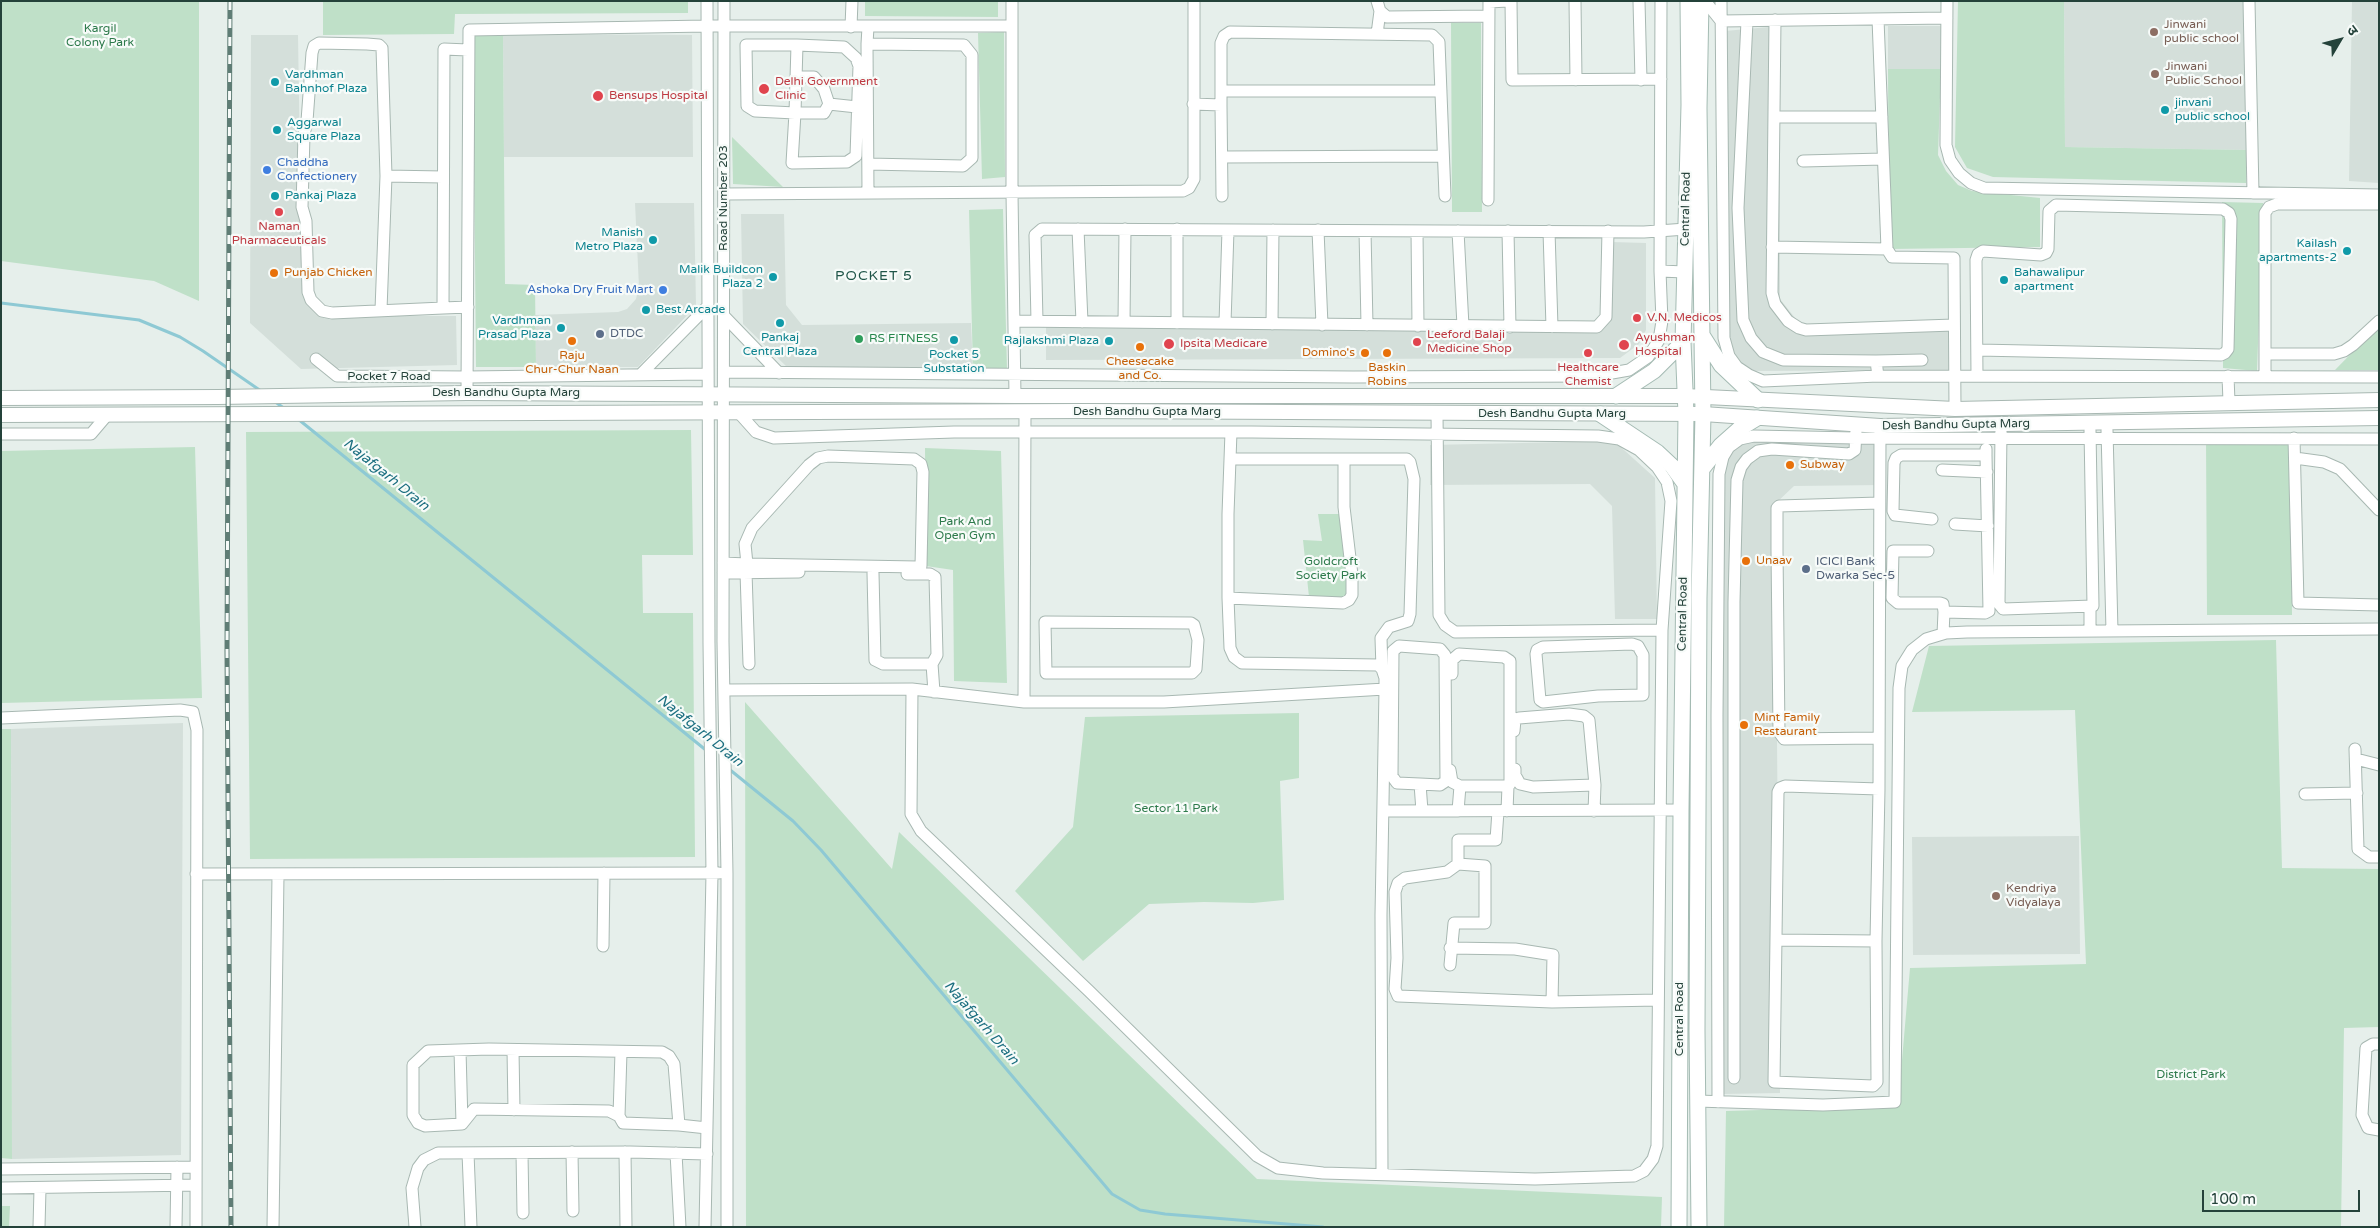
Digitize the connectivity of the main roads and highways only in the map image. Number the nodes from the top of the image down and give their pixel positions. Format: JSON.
{"nodes":[{"id":1,"x":1688,"y":1,"type":"edge"},
{"id":2,"x":1700,"y":1,"type":"edge"},
{"id":3,"x":1701,"y":333,"type":"junction"},
{"id":4,"x":1683,"y":342,"type":"junction"},
{"id":5,"x":1616,"y":396,"type":"road end"},
{"id":6,"x":1758,"y":400,"type":"road end"},
{"id":7,"x":1600,"y":414,"type":"road end"},
{"id":8,"x":1756,"y":418,"type":"road end"},
{"id":9,"x":1702,"y":469,"type":"junction"},
{"id":10,"x":1685,"y":484,"type":"junction"},
{"id":11,"x":1679,"y":1221,"type":"edge"},
{"id":12,"x":1699,"y":1221,"type":"edge"}],
"edges":[{"from":1,"to":4,"type":"main road","name":"Central Road"},
{"from":2,"to":3,"type":"main road","name":"Central Road"},
{"from":3,"to":6,"type":"main road"},
{"from":3,"to":9,"type":"main road","name":"Central Road"},
{"from":4,"to":5,"type":"main road"},
{"from":4,"to":10,"type":"main road","name":"Central Road"},
{"from":7,"to":10,"type":"main road"},
{"from":8,"to":9,"type":"main road"},
{"from":9,"to":12,"type":"main road","name":"Central Road"},
{"from":10,"to":11,"type":"main road","name":"Central Road"}]}
